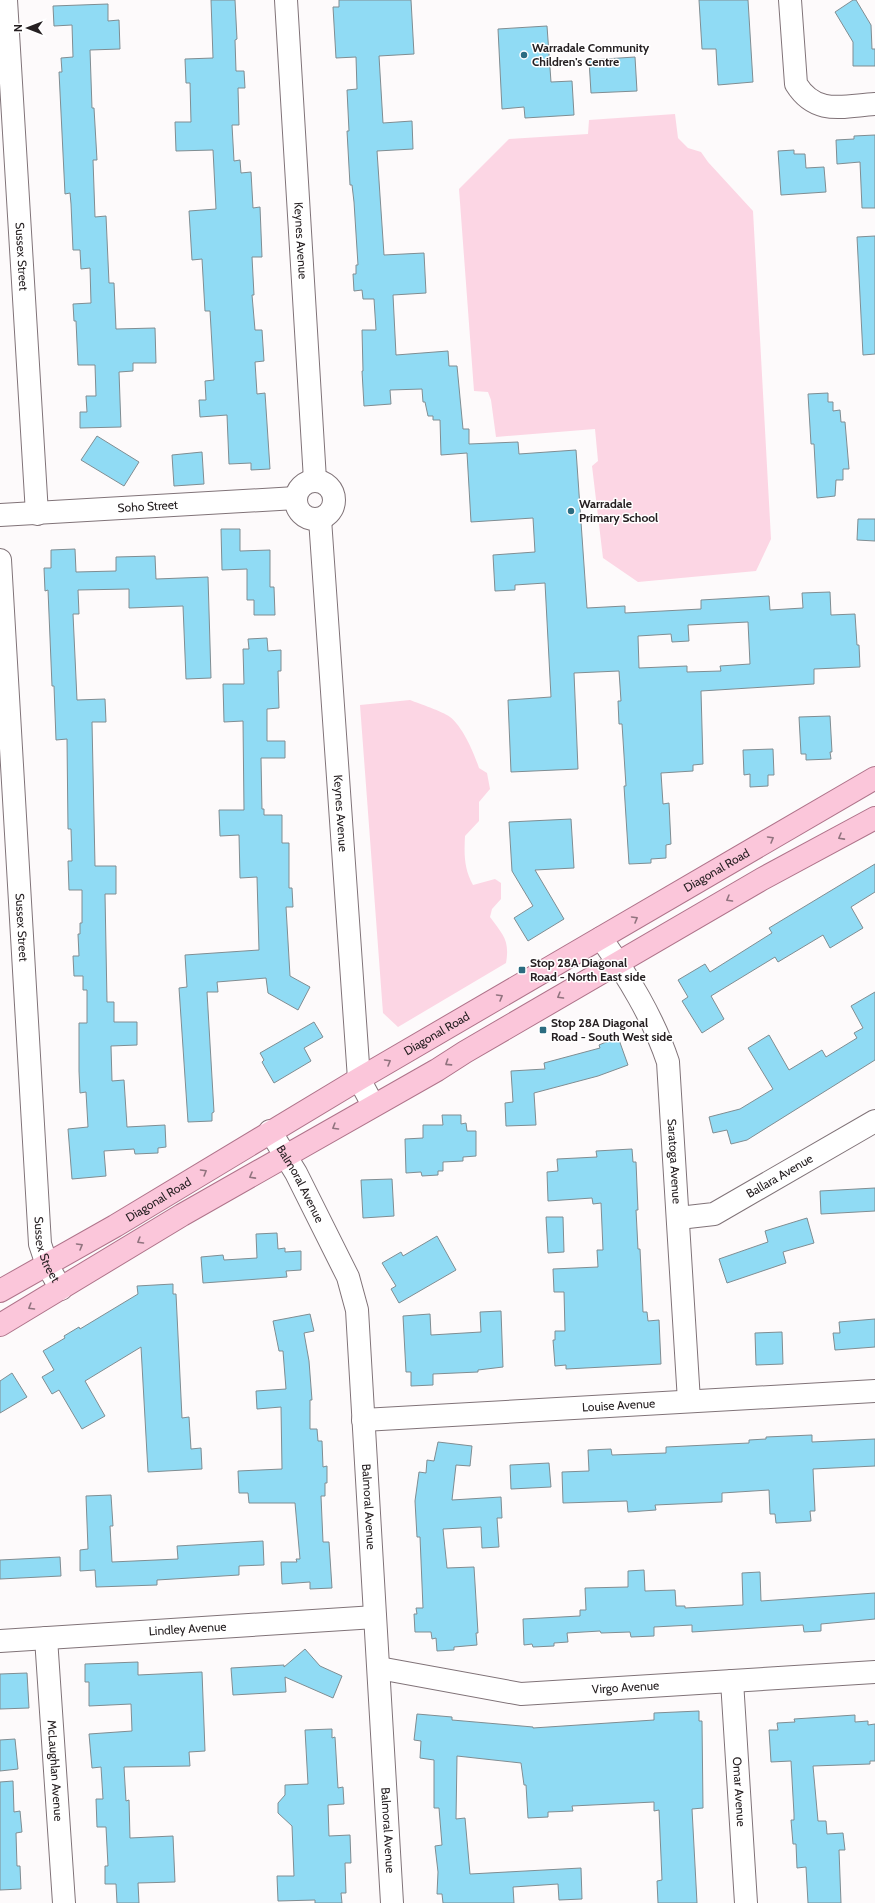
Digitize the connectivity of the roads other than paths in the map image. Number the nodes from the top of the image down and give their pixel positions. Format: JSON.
{"nodes":[{"id":1,"x":6,"y":0,"type":"edge"},
{"id":2,"x":286,"y":0,"type":"edge"},
{"id":3,"x":790,"y":0,"type":"edge"},
{"id":4,"x":875,"y":104,"type":"edge"},
{"id":5,"x":315,"y":480,"type":"junction"},
{"id":6,"x":296,"y":498,"type":"junction"},
{"id":7,"x":37,"y":514,"type":"junction"},
{"id":8,"x":0,"y":515,"type":"edge"},
{"id":9,"x":320,"y":519,"type":"junction"},
{"id":10,"x":0,"y":560,"type":"edge"},
{"id":11,"x":875,"y":778,"type":"edge"},
{"id":12,"x":875,"y":818,"type":"edge"},
{"id":13,"x":601,"y":938,"type":"junction"},
{"id":14,"x":618,"y":963,"type":"junction"},
{"id":15,"x":359,"y":1079,"type":"junction"},
{"id":16,"x":373,"y":1105,"type":"junction"},
{"id":17,"x":875,"y":1121,"type":"edge"},
{"id":18,"x":270,"y":1131,"type":"junction"},
{"id":19,"x":286,"y":1156,"type":"junction"},
{"id":20,"x":679,"y":1218,"type":"junction"},
{"id":21,"x":47,"y":1265,"type":"junction"},
{"id":22,"x":61,"y":1289,"type":"junction"},
{"id":23,"x":0,"y":1291,"type":"edge"},
{"id":24,"x":0,"y":1325,"type":"edge"},
{"id":25,"x":875,"y":1391,"type":"edge"},
{"id":26,"x":690,"y":1401,"type":"junction"},
{"id":27,"x":363,"y":1420,"type":"junction"},
{"id":28,"x":375,"y":1617,"type":"junction"},
{"id":29,"x":46,"y":1638,"type":"junction"},
{"id":30,"x":0,"y":1641,"type":"edge"},
{"id":31,"x":379,"y":1668,"type":"junction"},
{"id":32,"x":875,"y":1672,"type":"edge"},
{"id":33,"x":732,"y":1681,"type":"junction"},
{"id":34,"x":64,"y":1903,"type":"edge"},
{"id":35,"x":392,"y":1903,"type":"edge"},
{"id":36,"x":746,"y":1903,"type":"edge"}],
"edges":[{"from":1,"to":7,"type":"street","name":"Sussex Street"},
{"from":2,"to":5,"type":"street","name":"Keynes Avenue"},
{"from":3,"to":4,"type":"street"},
{"from":5,"to":6,"type":"street"},
{"from":5,"to":9,"type":"street"},
{"from":6,"to":7,"type":"street","name":"Soho Street"},
{"from":6,"to":9,"type":"street"},
{"from":7,"to":8,"type":"street","name":"Soho Street"},
{"from":9,"to":15,"type":"street","name":"Keynes Avenue"},
{"from":10,"to":21,"type":"street","name":"Sussex Street"},
{"from":13,"to":11,"type":"main road","name":"Diagonal Road","one_way":true},
{"from":12,"to":14,"type":"main road","one_way":true},
{"from":13,"to":14,"type":"street","name":"Saratoga Avenue"},
{"from":15,"to":13,"type":"main road","name":"Diagonal Road","one_way":true},
{"from":14,"to":16,"type":"main road","one_way":true},
{"from":14,"to":20,"type":"street","name":"Saratoga Avenue"},
{"from":15,"to":16,"type":"street","name":"Keynes Avenue"},
{"from":15,"to":18,"type":"main road","name":"Diagonal Road"},
{"from":16,"to":19,"type":"main road","one_way":true},
{"from":17,"to":20,"type":"street","name":"Ballara Avenue"},
{"from":18,"to":19,"type":"street","name":"Balmoral Avenue"},
{"from":21,"to":18,"type":"main road","name":"Diagonal Road","one_way":true},
{"from":19,"to":22,"type":"main road","one_way":true},
{"from":19,"to":27,"type":"street","name":"Balmoral Avenue"},
{"from":20,"to":26,"type":"street","name":"Saratoga Avenue"},
{"from":21,"to":22,"type":"street","name":"Sussex Street"},
{"from":21,"to":23,"type":"main road","name":"Diagonal Road"},
{"from":22,"to":24,"type":"main road","one_way":true},
{"from":25,"to":26,"type":"street","name":"Louise Avenue"},
{"from":26,"to":27,"type":"street","name":"Louise Avenue"},
{"from":27,"to":28,"type":"street","name":"Balmoral Avenue"},
{"from":28,"to":29,"type":"street","name":"Lindley Avenue"},
{"from":28,"to":31,"type":"street","name":"Balmoral Avenue"},
{"from":29,"to":30,"type":"street","name":"Lindley Avenue"},
{"from":29,"to":34,"type":"street","name":"McLaughlan Avenue"},
{"from":31,"to":33,"type":"street","name":"Virgo Avenue"},
{"from":31,"to":35,"type":"street","name":"Balmoral Avenue"},
{"from":32,"to":33,"type":"street","name":"Virgo Avenue"},
{"from":33,"to":36,"type":"street","name":"Omar Avenue"}]}
